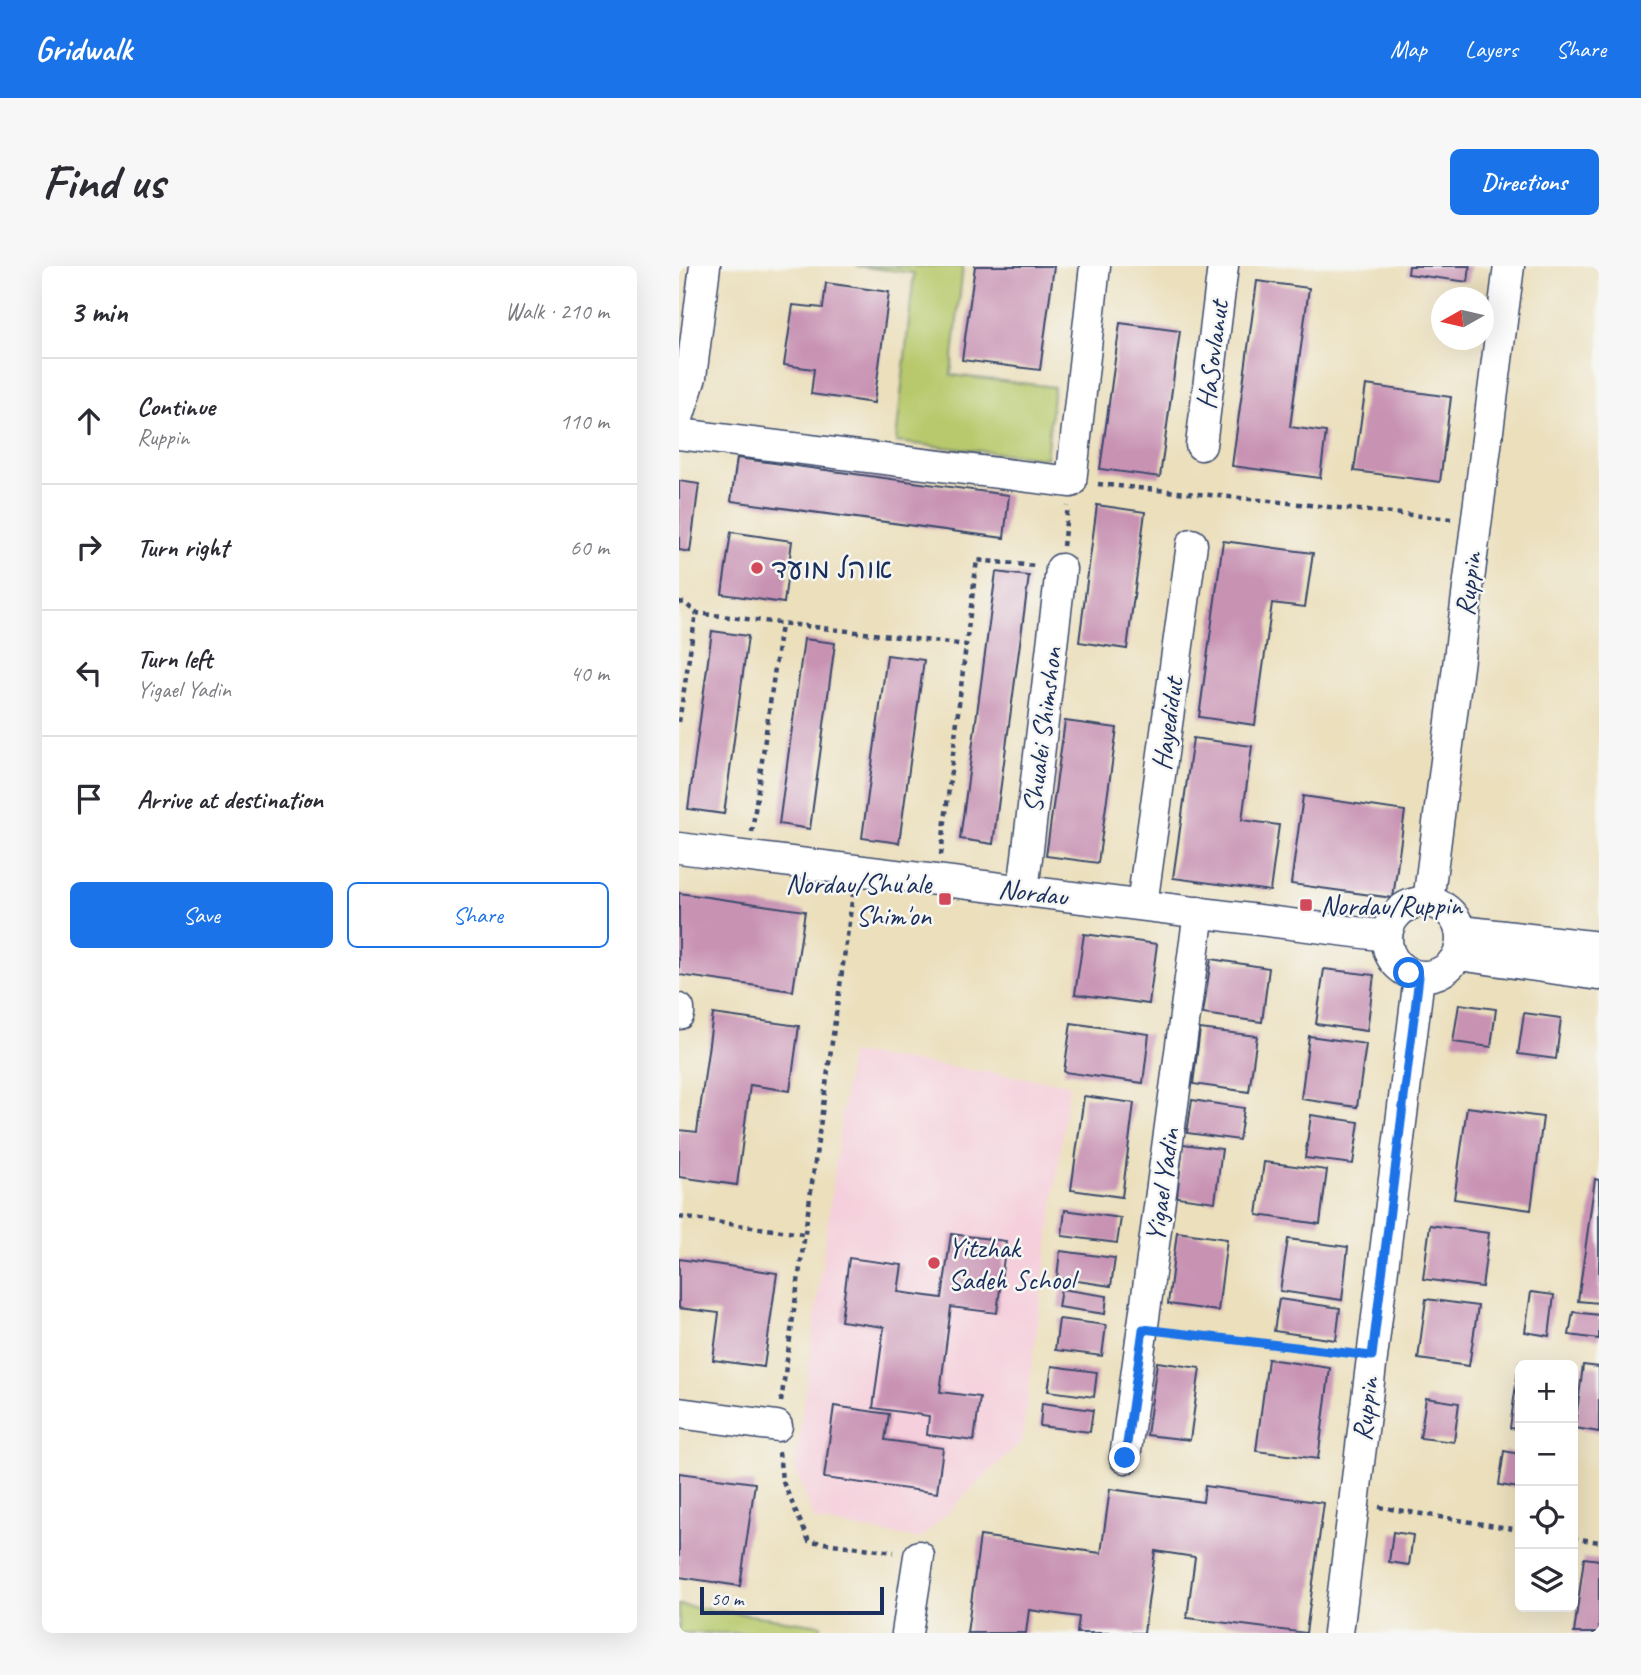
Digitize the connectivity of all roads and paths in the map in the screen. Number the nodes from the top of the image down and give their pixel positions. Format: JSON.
{"nodes":[{"id":1,"x":705,"y":266,"type":"edge"},
{"id":2,"x":1095,"y":266,"type":"edge"},
{"id":3,"x":1223,"y":266,"type":"edge"},
{"id":4,"x":1509,"y":266,"type":"edge"},
{"id":5,"x":679,"y":415,"type":"edge"},
{"id":6,"x":679,"y":434,"type":"edge"},
{"id":7,"x":1201,"y":445,"type":"dead end"},
{"id":8,"x":1072,"y":482,"type":"junction"},
{"id":9,"x":1476,"y":522,"type":"junction"},
{"id":10,"x":1192,"y":544,"type":"dead end"},
{"id":11,"x":1061,"y":569,"type":"junction"},
{"id":12,"x":679,"y":601,"type":"edge"},
{"id":13,"x":696,"y":613,"type":"junction"},
{"id":14,"x":781,"y":625,"type":"junction"},
{"id":15,"x":965,"y":645,"type":"junction"},
{"id":16,"x":679,"y":722,"type":"edge"},
{"id":17,"x":679,"y":848,"type":"edge"},
{"id":18,"x":749,"y":856,"type":"junction"},
{"id":19,"x":857,"y":870,"type":"junction"},
{"id":20,"x":938,"y":880,"type":"junction"},
{"id":21,"x":1023,"y":891,"type":"junction"},
{"id":22,"x":1428,"y":902,"type":"junction"},
{"id":23,"x":1142,"y":905,"type":"junction"},
{"id":24,"x":1199,"y":912,"type":"junction"},
{"id":25,"x":1387,"y":936,"type":"junction"},
{"id":26,"x":1460,"y":943,"type":"junction"},
{"id":27,"x":1599,"y":947,"type":"edge"},
{"id":28,"x":1599,"y":975,"type":"edge"},
{"id":29,"x":1419,"y":977,"type":"junction"},
{"id":30,"x":679,"y":1217,"type":"edge"},
{"id":31,"x":803,"y":1234,"type":"junction"},
{"id":32,"x":1143,"y":1329,"type":"junction"},
{"id":33,"x":1372,"y":1356,"type":"junction"},
{"id":34,"x":679,"y":1413,"type":"edge"},
{"id":35,"x":777,"y":1426,"type":"junction"},
{"id":36,"x":1125,"y":1458,"type":"dead end"},
{"id":37,"x":1354,"y":1503,"type":"junction"},
{"id":38,"x":1515,"y":1529,"type":"edge"},
{"id":39,"x":1578,"y":1539,"type":"edge"},
{"id":40,"x":1599,"y":1542,"type":"edge"},
{"id":41,"x":919,"y":1556,"type":"joint"},
{"id":42,"x":907,"y":1633,"type":"edge"},
{"id":43,"x":1338,"y":1633,"type":"edge"}],
"edges":[{"from":1,"to":5,"type":"street"},
{"from":2,"to":8,"type":"street"},
{"from":3,"to":7,"type":"street","name":"HaSovlanut"},
{"from":4,"to":9,"type":"street","name":"Ruppin"},
{"from":6,"to":8,"type":"street"},
{"from":8,"to":9,"type":"path"},
{"from":8,"to":11,"type":"path"},
{"from":9,"to":22,"type":"street","name":"Ruppin"},
{"from":10,"to":23,"type":"street","name":"Hayedidut"},
{"from":11,"to":15,"type":"path"},
{"from":11,"to":21,"type":"street","name":"Shualei Shimshon"},
{"from":12,"to":13,"type":"path"},
{"from":13,"to":14,"type":"path"},
{"from":13,"to":16,"type":"path"},
{"from":14,"to":15,"type":"path"},
{"from":14,"to":18,"type":"path"},
{"from":15,"to":20,"type":"path"},
{"from":17,"to":18,"type":"street","name":"Nordau"},
{"from":18,"to":19,"type":"street","name":"Nordau"},
{"from":19,"to":20,"type":"street","name":"Nordau"},
{"from":19,"to":31,"type":"path"},
{"from":20,"to":21,"type":"street","name":"Nordau"},
{"from":21,"to":23,"type":"street","name":"Nordau"},
{"from":22,"to":25,"type":"street"},
{"from":22,"to":26,"type":"street"},
{"from":23,"to":24,"type":"street","name":"Nordau"},
{"from":24,"to":25,"type":"street","name":"Nordau"},
{"from":24,"to":32,"type":"street","name":"Yigael Yadin"},
{"from":25,"to":29,"type":"street"},
{"from":26,"to":27,"type":"street"},
{"from":26,"to":28,"type":"street"},
{"from":26,"to":29,"type":"street"},
{"from":29,"to":33,"type":"street","name":"Ruppin"},
{"from":30,"to":31,"type":"path"},
{"from":31,"to":35,"type":"path"},
{"from":32,"to":33,"type":"path"},
{"from":32,"to":36,"type":"street","name":"Yigael Yadin"},
{"from":33,"to":37,"type":"street","name":"Ruppin"},
{"from":34,"to":35,"type":"street"},
{"from":35,"to":41,"type":"path"},
{"from":37,"to":38,"type":"path"},
{"from":37,"to":43,"type":"street","name":"Ruppin"},
{"from":39,"to":40,"type":"path"},
{"from":41,"to":42,"type":"street"}]}
